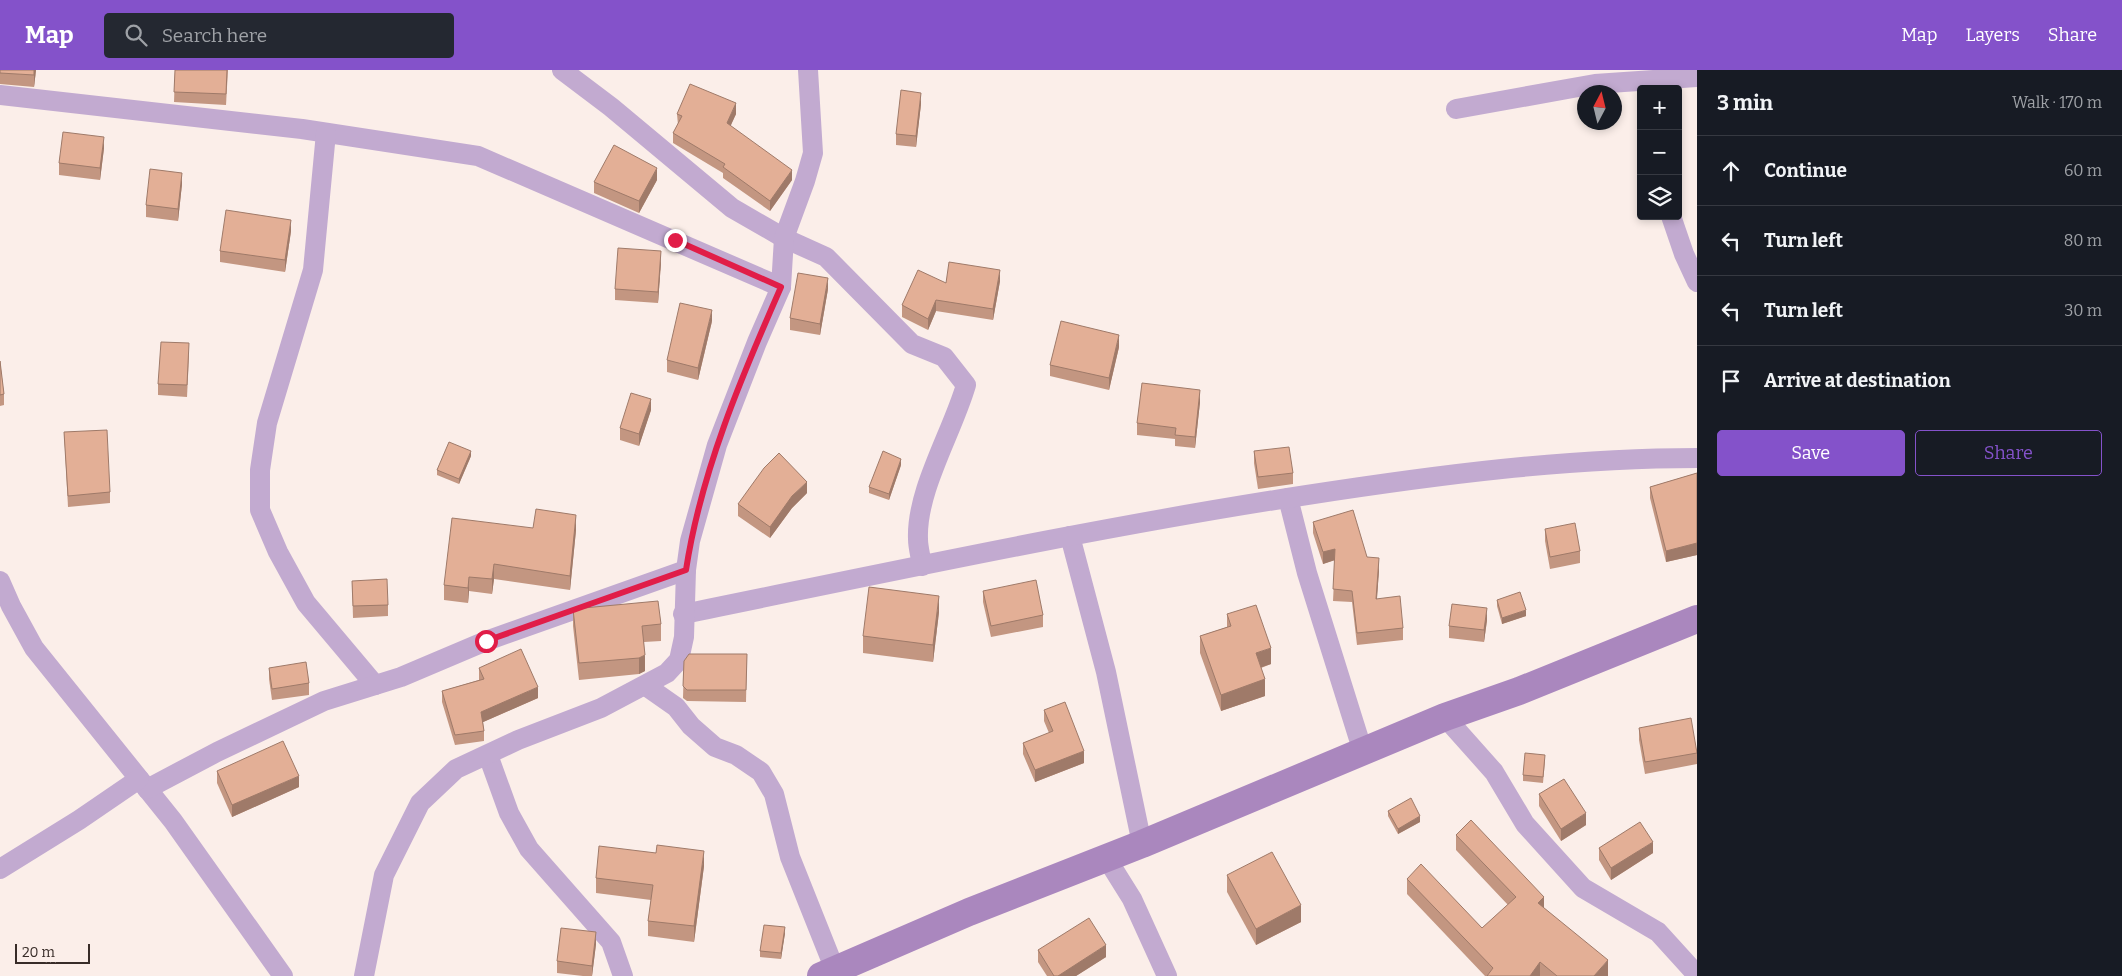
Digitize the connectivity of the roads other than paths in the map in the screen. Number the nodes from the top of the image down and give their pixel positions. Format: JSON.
{"nodes":[{"id":1,"x":562,"y":70,"type":"edge"},
{"id":2,"x":808,"y":70,"type":"edge"},
{"id":3,"x":1697,"y":77,"type":"edge"},
{"id":4,"x":1642,"y":85,"type":"edge"},
{"id":5,"x":0,"y":95,"type":"edge"},
{"id":6,"x":1456,"y":109,"type":"dead end"},
{"id":7,"x":326,"y":133,"type":"junction"},
{"id":8,"x":1672,"y":220,"type":"edge"},
{"id":9,"x":784,"y":238,"type":"junction"},
{"id":10,"x":1697,"y":282,"type":"edge"},
{"id":11,"x":781,"y":287,"type":"junction"},
{"id":12,"x":1697,"y":458,"type":"edge"},
{"id":13,"x":1288,"y":498,"type":"junction"},
{"id":14,"x":1070,"y":536,"type":"junction"},
{"id":15,"x":922,"y":566,"type":"junction"},
{"id":16,"x":686,"y":570,"type":"junction"},
{"id":17,"x":0,"y":581,"type":"edge"},
{"id":18,"x":683,"y":614,"type":"junction"},
{"id":19,"x":1697,"y":619,"type":"edge"},
{"id":20,"x":375,"y":685,"type":"junction"},
{"id":21,"x":646,"y":686,"type":"junction"},
{"id":22,"x":1445,"y":717,"type":"junction"},
{"id":23,"x":1362,"y":752,"type":"junction"},
{"id":24,"x":488,"y":755,"type":"junction"},
{"id":25,"x":143,"y":784,"type":"junction"},
{"id":26,"x":1142,"y":844,"type":"junction"},
{"id":27,"x":1107,"y":858,"type":"junction"},
{"id":28,"x":0,"y":869,"type":"edge"},
{"id":29,"x":841,"y":971,"type":"edge"},
{"id":30,"x":1697,"y":975,"type":"edge"},
{"id":31,"x":283,"y":976,"type":"edge"},
{"id":32,"x":364,"y":976,"type":"edge"},
{"id":33,"x":623,"y":976,"type":"edge"},
{"id":34,"x":1167,"y":976,"type":"edge"}],
"edges":[{"from":1,"to":9,"type":"street"},
{"from":2,"to":9,"type":"street"},
{"from":3,"to":4,"type":"street"},
{"from":4,"to":6,"type":"street"},
{"from":5,"to":7,"type":"street"},
{"from":7,"to":11,"type":"street"},
{"from":7,"to":20,"type":"street"},
{"from":8,"to":10,"type":"street"},
{"from":9,"to":11,"type":"street"},
{"from":9,"to":15,"type":"street"},
{"from":11,"to":16,"type":"street"},
{"from":12,"to":13,"type":"street"},
{"from":13,"to":14,"type":"street"},
{"from":13,"to":23,"type":"street"},
{"from":14,"to":15,"type":"street"},
{"from":14,"to":26,"type":"street"},
{"from":15,"to":18,"type":"street"},
{"from":16,"to":18,"type":"street"},
{"from":16,"to":20,"type":"street"},
{"from":17,"to":25,"type":"street"},
{"from":18,"to":21,"type":"street"},
{"from":19,"to":22,"type":"street"},
{"from":20,"to":25,"type":"street"},
{"from":21,"to":24,"type":"street"},
{"from":21,"to":29,"type":"street"},
{"from":22,"to":23,"type":"street"},
{"from":22,"to":30,"type":"street"},
{"from":23,"to":26,"type":"street"},
{"from":24,"to":32,"type":"street"},
{"from":24,"to":33,"type":"street"},
{"from":25,"to":28,"type":"street"},
{"from":25,"to":31,"type":"street"},
{"from":26,"to":27,"type":"street"},
{"from":27,"to":29,"type":"street"},
{"from":27,"to":34,"type":"street"}]}
